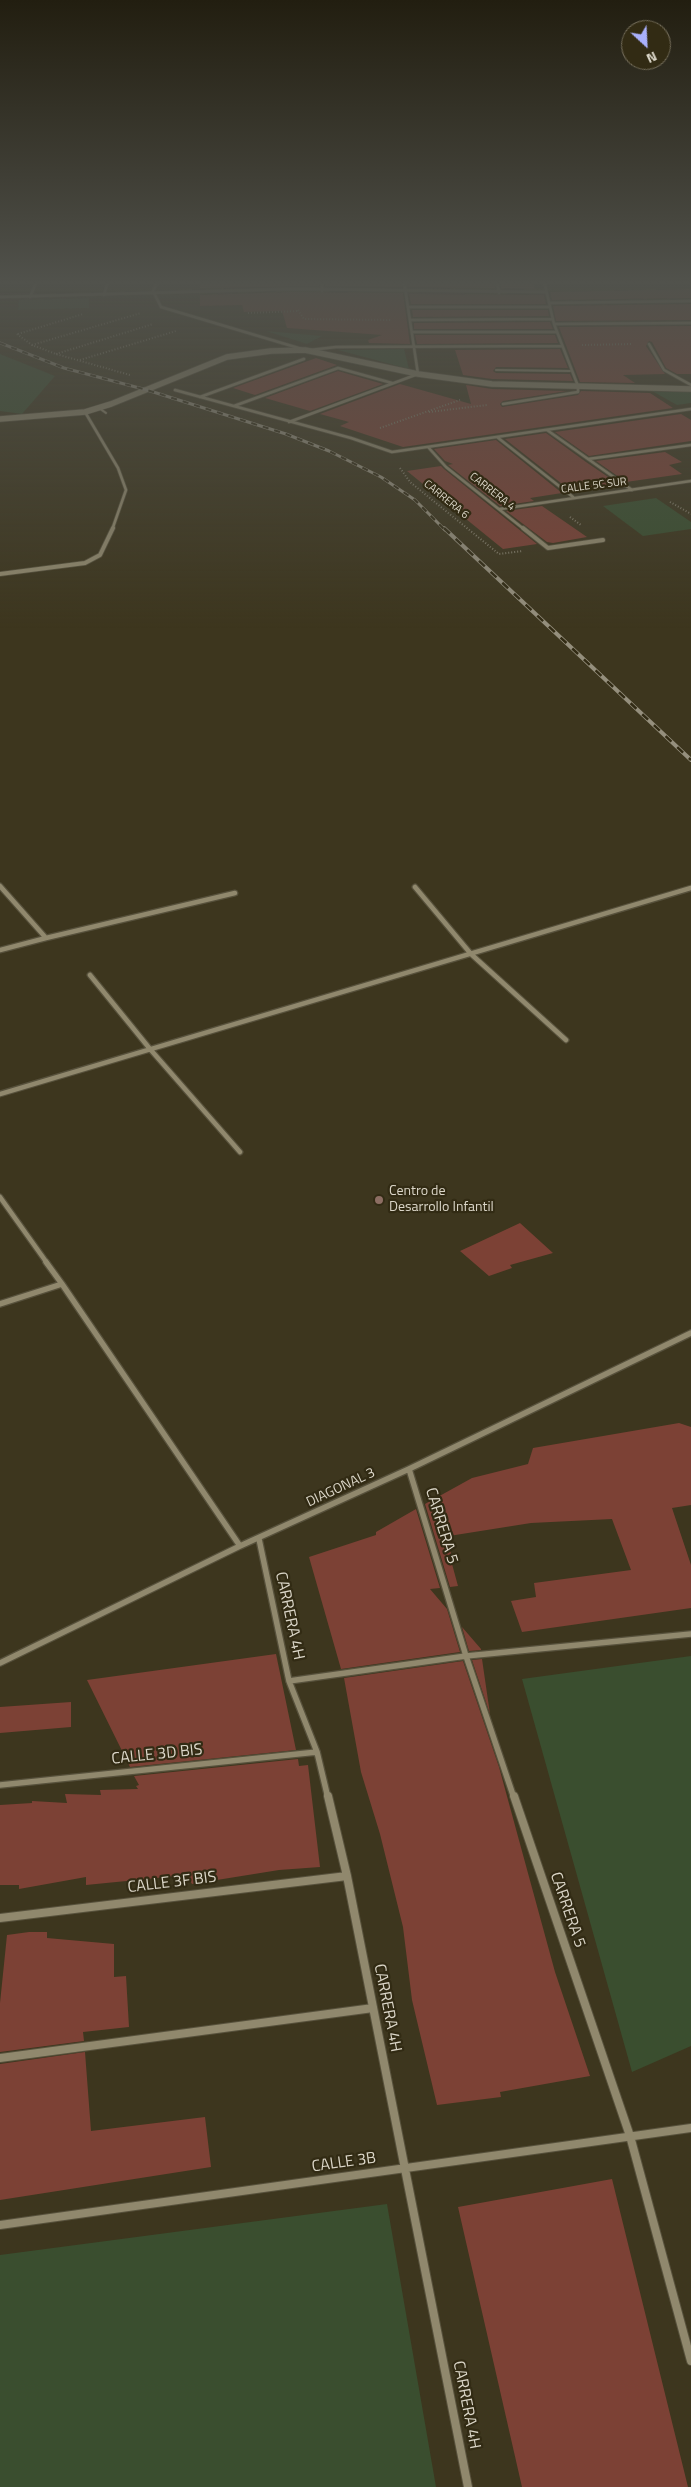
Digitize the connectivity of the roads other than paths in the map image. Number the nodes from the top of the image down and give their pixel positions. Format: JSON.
{"nodes":[{"id":1,"x":126,"y":397,"type":"edge"},
{"id":2,"x":200,"y":397,"type":"edge"},
{"id":3,"x":261,"y":397,"type":"edge"},
{"id":4,"x":356,"y":397,"type":"edge"},
{"id":5,"x":546,"y":397,"type":"edge"},
{"id":6,"x":503,"y":404,"type":"road end"},
{"id":7,"x":234,"y":407,"type":"junction"},
{"id":8,"x":98,"y":408,"type":"junction"},
{"id":9,"x":691,"y":409,"type":"edge"},
{"id":10,"x":85,"y":412,"type":"junction"},
{"id":11,"x":106,"y":413,"type":"dead end"},
{"id":12,"x":0,"y":419,"type":"edge"},
{"id":13,"x":289,"y":422,"type":"junction"},
{"id":14,"x":547,"y":430,"type":"junction"},
{"id":15,"x":497,"y":437,"type":"junction"},
{"id":16,"x":691,"y":445,"type":"edge"},
{"id":17,"x":428,"y":447,"type":"junction"},
{"id":18,"x":588,"y":459,"type":"junction"},
{"id":19,"x":691,"y":481,"type":"edge"},
{"id":20,"x":632,"y":490,"type":"junction"},
{"id":21,"x":573,"y":497,"type":"junction"},
{"id":22,"x":500,"y":509,"type":"junction"},
{"id":23,"x":602,"y":540,"type":"road end"},
{"id":24,"x":0,"y":574,"type":"edge"},
{"id":25,"x":0,"y":886,"type":"edge"},
{"id":26,"x":415,"y":887,"type":"dead end"},
{"id":27,"x":691,"y":888,"type":"edge"},
{"id":28,"x":235,"y":893,"type":"dead end"},
{"id":29,"x":46,"y":938,"type":"junction"},
{"id":30,"x":0,"y":950,"type":"edge"},
{"id":31,"x":471,"y":954,"type":"junction"},
{"id":32,"x":90,"y":975,"type":"dead end"},
{"id":33,"x":566,"y":1040,"type":"dead end"},
{"id":34,"x":150,"y":1049,"type":"junction"},
{"id":35,"x":0,"y":1094,"type":"edge"},
{"id":36,"x":240,"y":1152,"type":"dead end"},
{"id":37,"x":0,"y":1196,"type":"edge"},
{"id":38,"x":62,"y":1284,"type":"junction"},
{"id":39,"x":0,"y":1304,"type":"edge"},
{"id":40,"x":691,"y":1333,"type":"edge"},
{"id":41,"x":409,"y":1469,"type":"junction"},
{"id":42,"x":259,"y":1539,"type":"junction"},
{"id":43,"x":240,"y":1546,"type":"junction"},
{"id":44,"x":691,"y":1634,"type":"edge"},
{"id":45,"x":466,"y":1656,"type":"junction"},
{"id":46,"x":0,"y":1663,"type":"edge"},
{"id":47,"x":289,"y":1681,"type":"junction"},
{"id":48,"x":318,"y":1752,"type":"junction"},
{"id":49,"x":0,"y":1785,"type":"edge"},
{"id":50,"x":347,"y":1876,"type":"junction"},
{"id":51,"x":0,"y":1918,"type":"edge"},
{"id":52,"x":373,"y":2008,"type":"junction"},
{"id":53,"x":0,"y":2058,"type":"edge"},
{"id":54,"x":691,"y":2128,"type":"edge"},
{"id":55,"x":630,"y":2136,"type":"junction"},
{"id":56,"x":405,"y":2168,"type":"junction"},
{"id":57,"x":0,"y":2225,"type":"edge"},
{"id":58,"x":687,"y":2333,"type":"edge"},
{"id":59,"x":691,"y":2361,"type":"edge"},
{"id":60,"x":468,"y":2487,"type":"edge"}],
"edges":[{"from":1,"to":8,"type":"main road"},
{"from":2,"to":7,"type":"street"},
{"from":3,"to":7,"type":"street"},
{"from":4,"to":13,"type":"street"},
{"from":5,"to":6,"type":"street"},
{"from":7,"to":13,"type":"street"},
{"from":8,"to":10,"type":"main road"},
{"from":8,"to":11,"type":"lane"},
{"from":9,"to":14,"type":"street"},
{"from":10,"to":12,"type":"main road"},
{"from":10,"to":24,"type":"street"},
{"from":13,"to":17,"type":"street"},
{"from":14,"to":15,"type":"street"},
{"from":14,"to":18,"type":"street"},
{"from":15,"to":17,"type":"street"},
{"from":15,"to":21,"type":"street"},
{"from":16,"to":18,"type":"street"},
{"from":17,"to":22,"type":"street","name":"CARRERA 4"},
{"from":18,"to":20,"type":"street"},
{"from":19,"to":20,"type":"street","name":"CALLE 5C SUR"},
{"from":20,"to":21,"type":"street","name":"CALLE 5C SUR"},
{"from":21,"to":22,"type":"street","name":"CALLE 5C SUR"},
{"from":22,"to":23,"type":"street","name":"CARRERA 4"},
{"from":25,"to":29,"type":"street"},
{"from":26,"to":31,"type":"street"},
{"from":27,"to":31,"type":"street"},
{"from":28,"to":29,"type":"street"},
{"from":29,"to":30,"type":"street"},
{"from":31,"to":33,"type":"street"},
{"from":31,"to":34,"type":"street"},
{"from":32,"to":34,"type":"street"},
{"from":34,"to":35,"type":"street"},
{"from":34,"to":36,"type":"street"},
{"from":37,"to":38,"type":"street"},
{"from":38,"to":39,"type":"street"},
{"from":38,"to":43,"type":"street"},
{"from":40,"to":41,"type":"street","name":"DIAGONAL 3"},
{"from":41,"to":42,"type":"street","name":"DIAGONAL 3"},
{"from":41,"to":45,"type":"street","name":"CARRERA 5"},
{"from":42,"to":43,"type":"street","name":"DIAGONAL 3"},
{"from":42,"to":47,"type":"street","name":"CARRERA 4H"},
{"from":43,"to":46,"type":"street","name":"DIAGONAL 3"},
{"from":44,"to":45,"type":"street"},
{"from":45,"to":47,"type":"street"},
{"from":45,"to":55,"type":"street","name":"CARRERA 5"},
{"from":47,"to":48,"type":"street","name":"CARRERA 4H"},
{"from":48,"to":49,"type":"street","name":"CALLE 3D BIS"},
{"from":48,"to":50,"type":"street","name":"CARRERA 4H"},
{"from":50,"to":51,"type":"street","name":"CALLE 3F BIS"},
{"from":50,"to":52,"type":"street","name":"CARRERA 4H"},
{"from":52,"to":53,"type":"street"},
{"from":52,"to":56,"type":"street","name":"CARRERA 4H"},
{"from":54,"to":55,"type":"street","name":"CALLE 3B"},
{"from":55,"to":56,"type":"street","name":"CALLE 3B"},
{"from":55,"to":58,"type":"street","name":"CARRERA 5"},
{"from":56,"to":57,"type":"street","name":"CALLE 3B"},
{"from":56,"to":60,"type":"street","name":"CARRERA 4H"},
{"from":58,"to":59,"type":"street","name":"CARRERA 5"}]}
